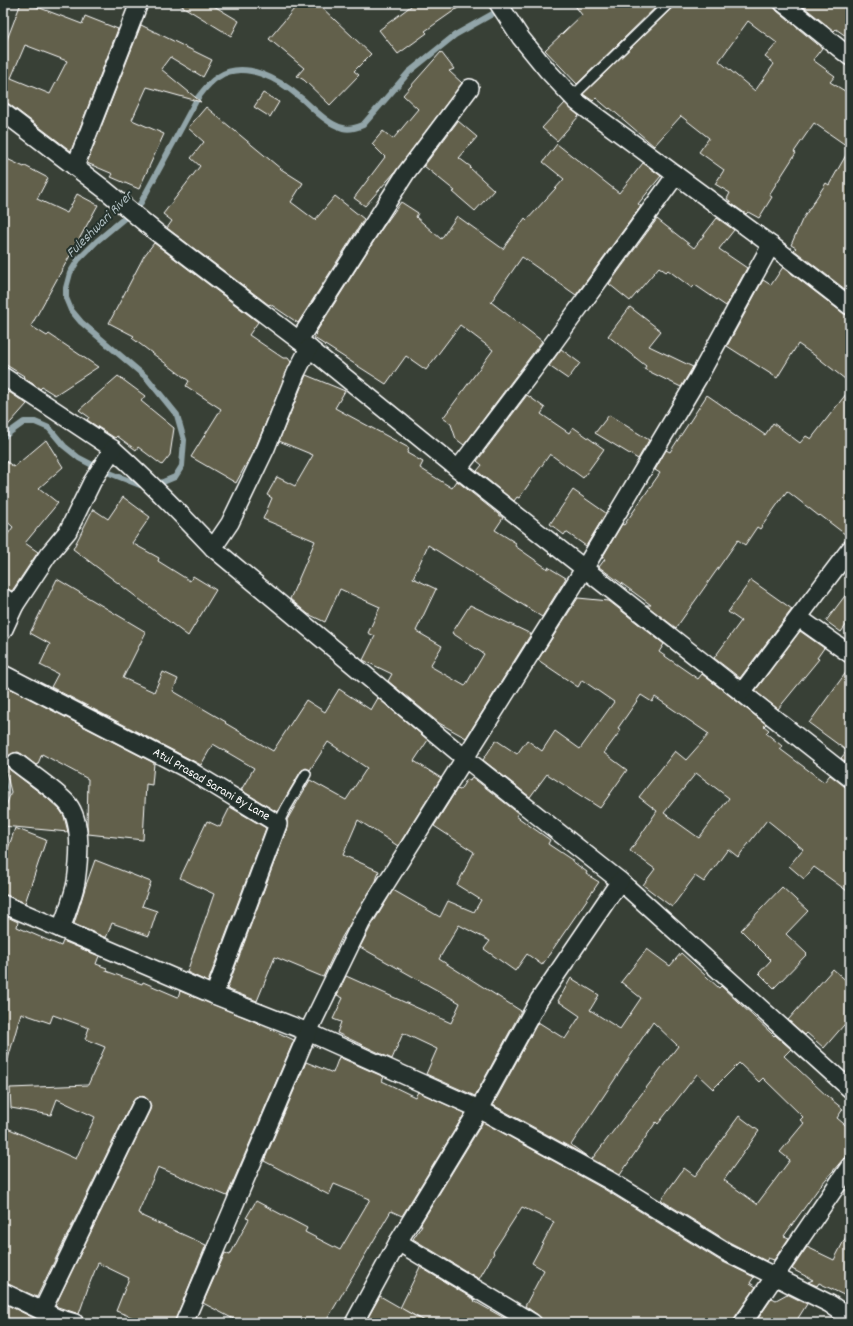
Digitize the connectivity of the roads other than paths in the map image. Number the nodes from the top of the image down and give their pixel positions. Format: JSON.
{"nodes":[{"id":1,"x":139,"y":3,"type":"edge"},
{"id":2,"x":498,"y":3,"type":"edge"},
{"id":3,"x":669,"y":3,"type":"edge"},
{"id":4,"x":783,"y":3,"type":"edge"},
{"id":5,"x":850,"y":57,"type":"edge"},
{"id":6,"x":470,"y":88,"type":"dead end"},
{"id":7,"x":572,"y":97,"type":"junction"},
{"id":8,"x":3,"y":112,"type":"edge"},
{"id":9,"x":76,"y":167,"type":"junction"},
{"id":10,"x":676,"y":175,"type":"junction"},
{"id":11,"x":771,"y":245,"type":"junction"},
{"id":12,"x":850,"y":306,"type":"edge"},
{"id":13,"x":304,"y":344,"type":"junction"},
{"id":14,"x":3,"y":376,"type":"edge"},
{"id":15,"x":108,"y":456,"type":"junction"},
{"id":16,"x":458,"y":469,"type":"junction"},
{"id":17,"x":213,"y":548,"type":"junction"},
{"id":18,"x":850,"y":549,"type":"edge"},
{"id":19,"x":584,"y":570,"type":"junction"},
{"id":20,"x":9,"y":601,"type":"edge"},
{"id":21,"x":799,"y":618,"type":"junction"},
{"id":22,"x":3,"y":631,"type":"edge"},
{"id":23,"x":850,"y":654,"type":"edge"},
{"id":24,"x":3,"y":674,"type":"edge"},
{"id":25,"x":742,"y":692,"type":"junction"},
{"id":26,"x":466,"y":759,"type":"junction"},
{"id":27,"x":16,"y":762,"type":"dead end"},
{"id":28,"x":306,"y":774,"type":"dead end"},
{"id":29,"x":850,"y":778,"type":"edge"},
{"id":30,"x":278,"y":824,"type":"junction"},
{"id":31,"x":620,"y":881,"type":"junction"},
{"id":32,"x":3,"y":904,"type":"edge"},
{"id":33,"x":61,"y":929,"type":"junction"},
{"id":34,"x":214,"y":995,"type":"junction"},
{"id":35,"x":308,"y":1032,"type":"junction"},
{"id":36,"x":850,"y":1089,"type":"edge"},
{"id":37,"x":141,"y":1106,"type":"dead end"},
{"id":38,"x":479,"y":1109,"type":"junction"},
{"id":39,"x":850,"y":1166,"type":"edge"},
{"id":40,"x":398,"y":1242,"type":"junction"},
{"id":41,"x":775,"y":1276,"type":"junction"},
{"id":42,"x":3,"y":1292,"type":"edge"},
{"id":43,"x":42,"y":1311,"type":"junction"},
{"id":44,"x":850,"y":1318,"type":"edge"},
{"id":45,"x":75,"y":1323,"type":"edge"},
{"id":46,"x":184,"y":1323,"type":"edge"},
{"id":47,"x":354,"y":1323,"type":"edge"},
{"id":48,"x":533,"y":1323,"type":"edge"},
{"id":49,"x":743,"y":1323,"type":"edge"}],
"edges":[{"from":1,"to":9,"type":"street"},
{"from":2,"to":7,"type":"street"},
{"from":3,"to":7,"type":"lane"},
{"from":4,"to":5,"type":"street"},
{"from":6,"to":13,"type":"street"},
{"from":7,"to":10,"type":"street"},
{"from":8,"to":9,"type":"street"},
{"from":9,"to":13,"type":"street"},
{"from":10,"to":11,"type":"street"},
{"from":10,"to":16,"type":"street"},
{"from":11,"to":12,"type":"street"},
{"from":11,"to":19,"type":"street"},
{"from":13,"to":16,"type":"street"},
{"from":13,"to":17,"type":"street"},
{"from":14,"to":15,"type":"street"},
{"from":15,"to":17,"type":"street"},
{"from":15,"to":20,"type":"street"},
{"from":16,"to":19,"type":"street"},
{"from":17,"to":26,"type":"street"},
{"from":18,"to":21,"type":"street"},
{"from":19,"to":25,"type":"street"},
{"from":19,"to":26,"type":"street"},
{"from":20,"to":22,"type":"street"},
{"from":21,"to":23,"type":"street"},
{"from":21,"to":25,"type":"street"},
{"from":24,"to":30,"type":"street","name":"Atul Prasad Sarani By Lane"},
{"from":25,"to":29,"type":"street"},
{"from":26,"to":31,"type":"street"},
{"from":26,"to":35,"type":"street"},
{"from":27,"to":33,"type":"street"},
{"from":28,"to":30,"type":"lane"},
{"from":30,"to":34,"type":"street","name":"Atul Prasad Sarani By Lane"},
{"from":31,"to":36,"type":"street"},
{"from":31,"to":38,"type":"street"},
{"from":32,"to":33,"type":"street"},
{"from":33,"to":34,"type":"street"},
{"from":34,"to":35,"type":"street"},
{"from":35,"to":38,"type":"street"},
{"from":35,"to":46,"type":"street"},
{"from":37,"to":43,"type":"street"},
{"from":38,"to":40,"type":"street"},
{"from":38,"to":41,"type":"street"},
{"from":39,"to":41,"type":"street"},
{"from":40,"to":47,"type":"street"},
{"from":40,"to":48,"type":"street"},
{"from":41,"to":44,"type":"street"},
{"from":41,"to":49,"type":"street"},
{"from":42,"to":43,"type":"street"},
{"from":43,"to":45,"type":"street"}]}
